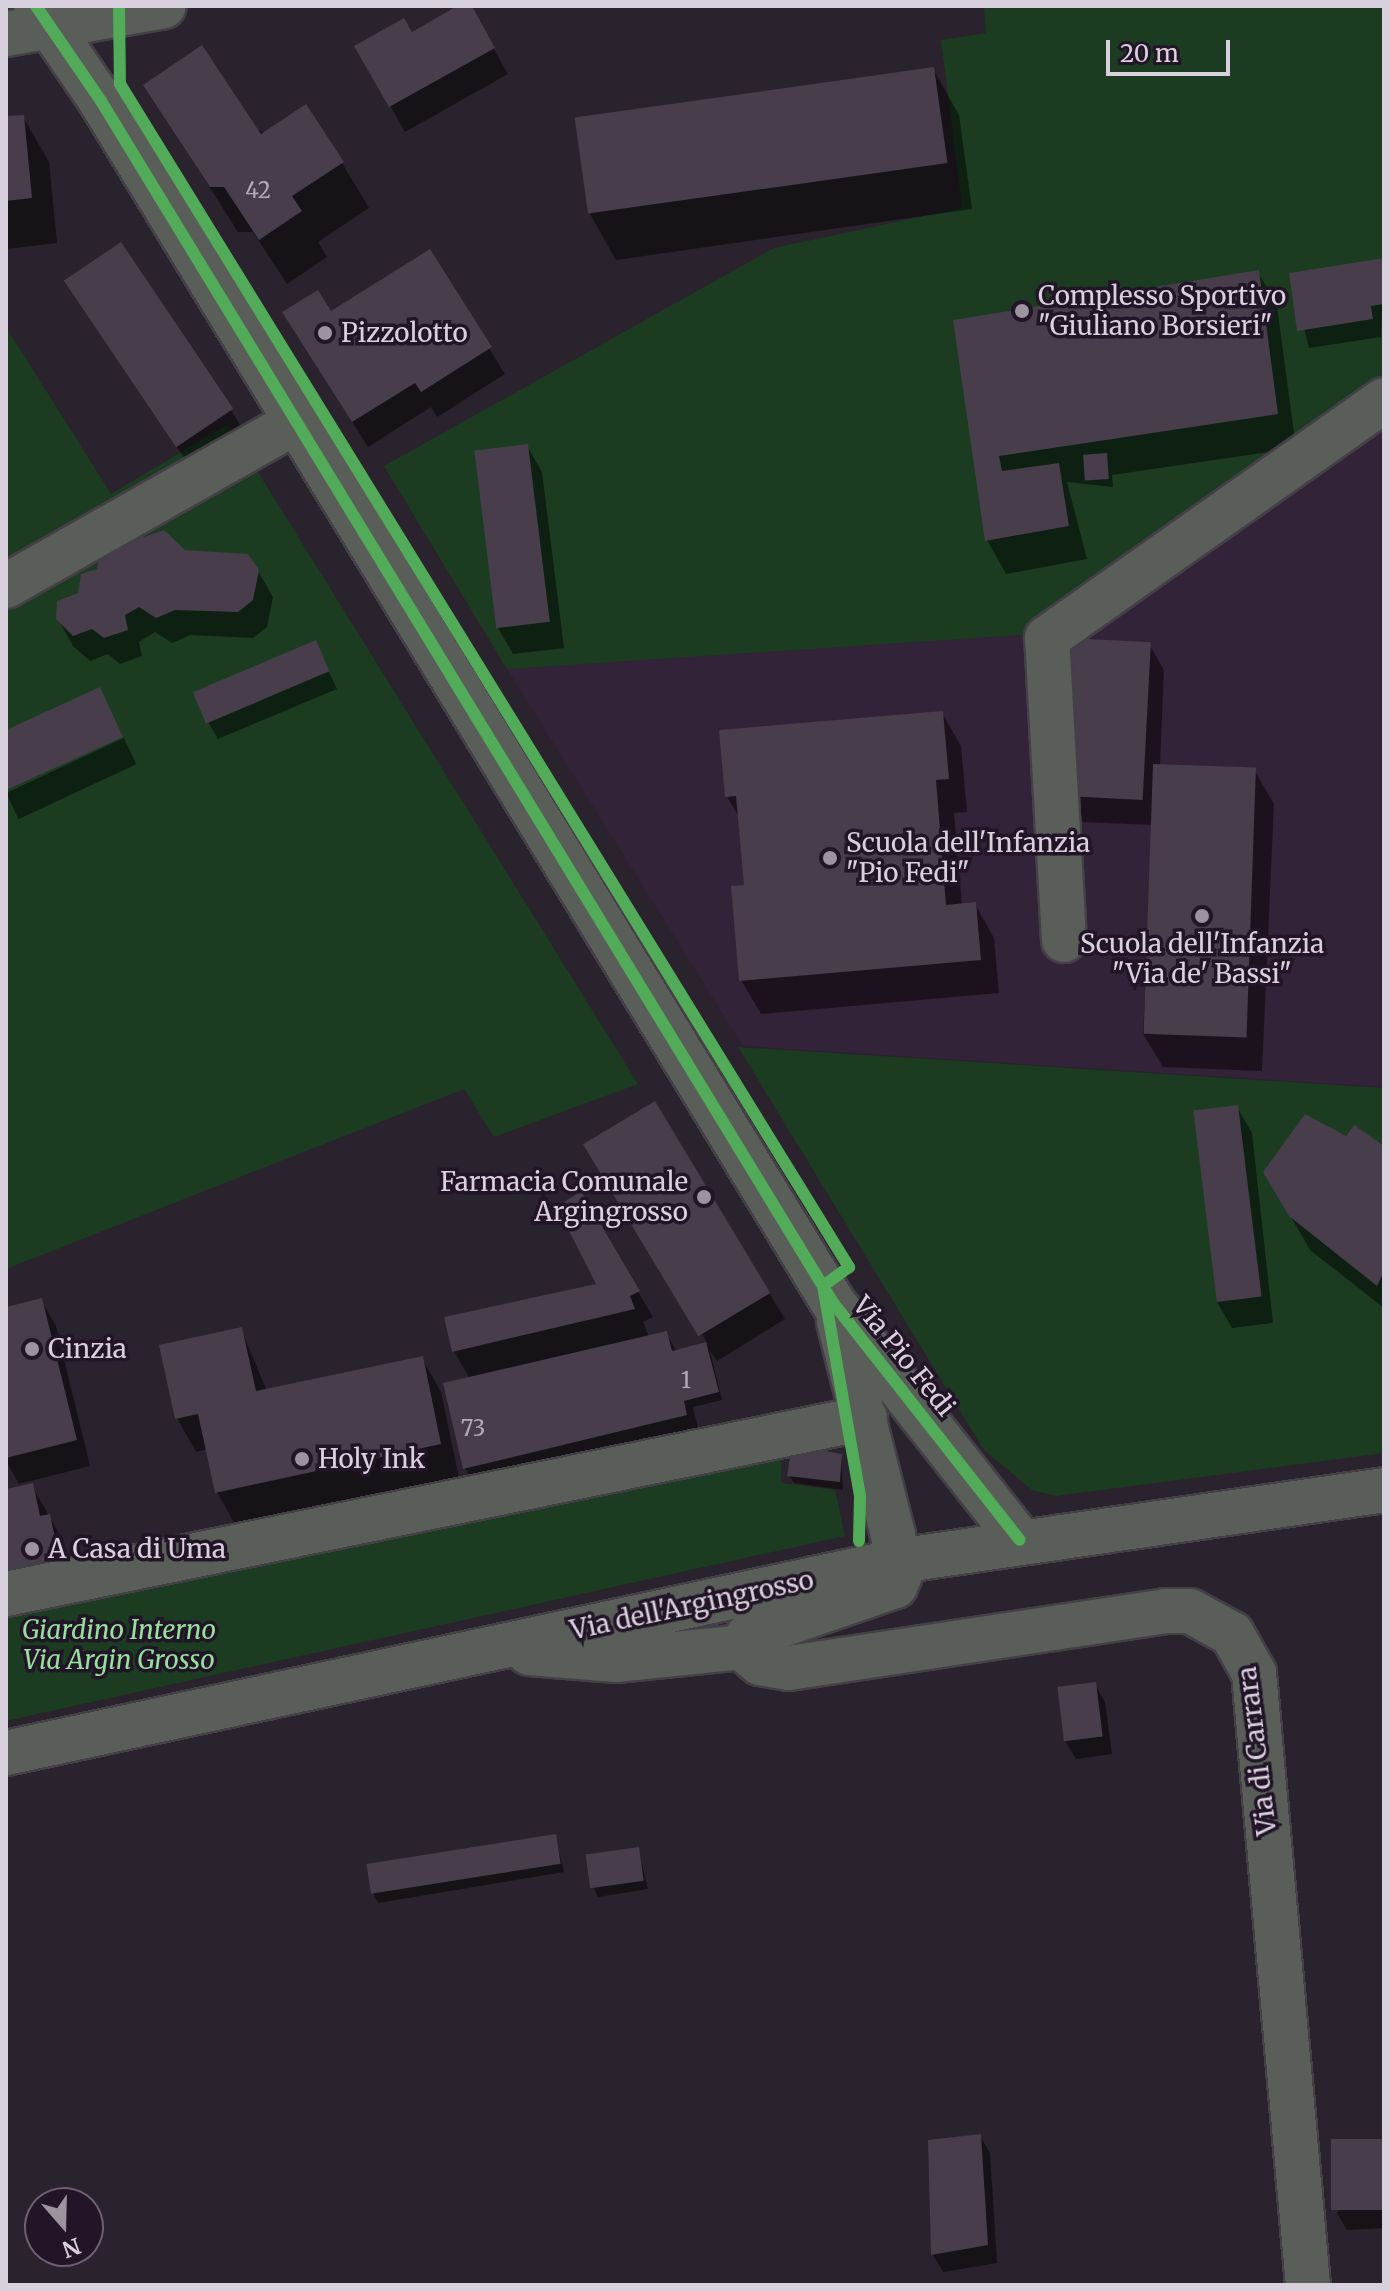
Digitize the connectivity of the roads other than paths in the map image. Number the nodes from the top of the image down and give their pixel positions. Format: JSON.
{"nodes":[{"id":1,"x":164,"y":6,"type":"edge"},
{"id":2,"x":43,"y":16,"type":"edge"},
{"id":3,"x":6,"y":34,"type":"edge"},
{"id":4,"x":1384,"y":400,"type":"edge"},
{"id":5,"x":296,"y":422,"type":"junction"},
{"id":6,"x":6,"y":586,"type":"edge"},
{"id":7,"x":1064,"y":940,"type":"dead end"},
{"id":8,"x":834,"y":1304,"type":"junction"},
{"id":9,"x":865,"y":1418,"type":"junction"},
{"id":10,"x":1384,"y":1490,"type":"edge"},
{"id":11,"x":1020,"y":1540,"type":"junction"},
{"id":12,"x":898,"y":1561,"type":"junction"},
{"id":13,"x":6,"y":1594,"type":"edge"},
{"id":14,"x":741,"y":1647,"type":"junction"},
{"id":15,"x":490,"y":1649,"type":"junction"},
{"id":16,"x":6,"y":1753,"type":"edge"},
{"id":17,"x":1308,"y":2285,"type":"edge"}],
"edges":[{"from":1,"to":2,"type":"street"},
{"from":2,"to":3,"type":"street"},
{"from":2,"to":5,"type":"street","name":"Via Pio Fedi"},
{"from":4,"to":7,"type":"street"},
{"from":5,"to":6,"type":"street"},
{"from":5,"to":8,"type":"street","name":"Via Pio Fedi"},
{"from":8,"to":9,"type":"street","name":"Via Pio Fedi"},
{"from":8,"to":11,"type":"street","name":"Via Pio Fedi"},
{"from":9,"to":12,"type":"street","name":"Via Pio Fedi"},
{"from":9,"to":13,"type":"street"},
{"from":10,"to":11,"type":"street","name":"Via dell'Argingrosso"},
{"from":11,"to":12,"type":"street","name":"Via dell'Argingrosso"},
{"from":12,"to":14,"type":"street"},
{"from":12,"to":15,"type":"street","name":"Via dell'Argingrosso"},
{"from":14,"to":15,"type":"street"},
{"from":14,"to":17,"type":"street","name":"Via di Carrara"},
{"from":15,"to":16,"type":"street","name":"Via dell'Argingrosso"}]}
